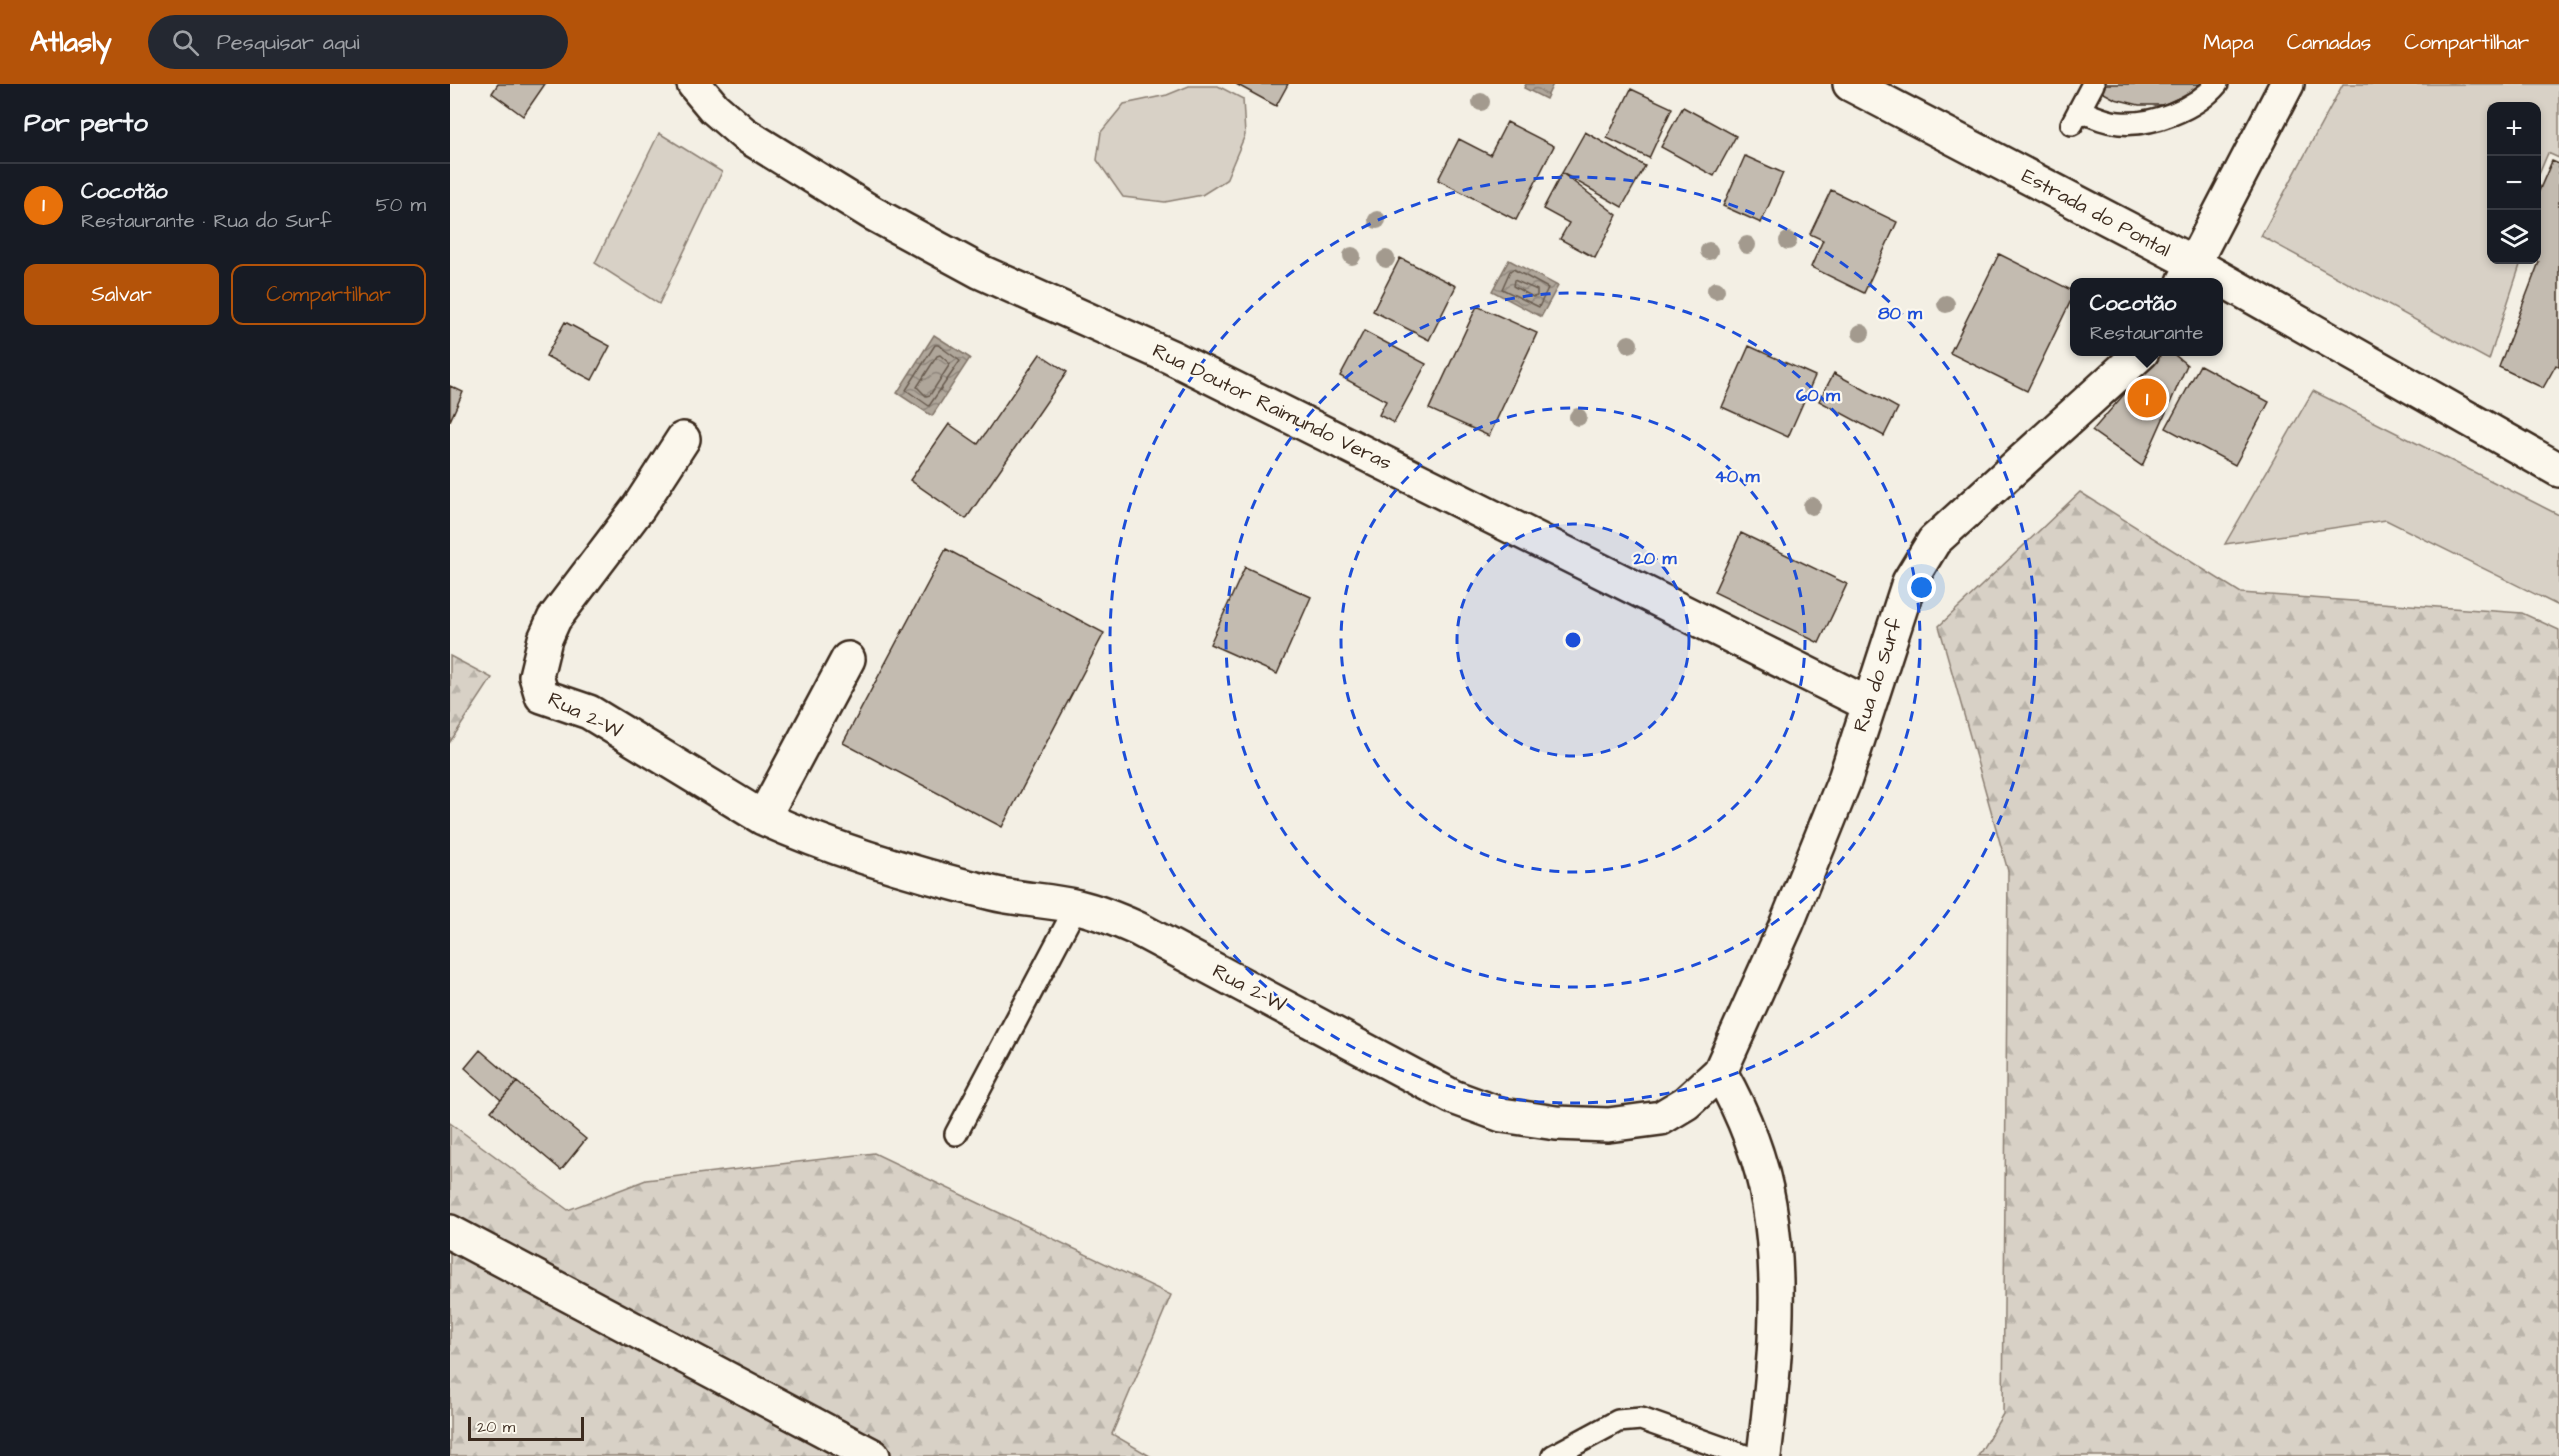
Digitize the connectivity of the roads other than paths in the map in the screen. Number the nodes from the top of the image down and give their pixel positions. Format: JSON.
{"nodes":[{"id":1,"x":694,"y":84,"type":"edge"},
{"id":2,"x":1850,"y":84,"type":"edge"},
{"id":3,"x":2093,"y":84,"type":"edge"},
{"id":4,"x":2217,"y":84,"type":"edge"},
{"id":5,"x":2287,"y":84,"type":"edge"},
{"id":6,"x":2190,"y":273,"type":"edge"},
{"id":7,"x":2223,"y":291,"type":"edge"},
{"id":8,"x":2137,"y":356,"type":"edge"},
{"id":9,"x":683,"y":439,"type":"dead end"},
{"id":10,"x":2559,"y":470,"type":"edge"},
{"id":11,"x":848,"y":659,"type":"dead end"},
{"id":12,"x":1868,"y":704,"type":"junction"},
{"id":13,"x":763,"y":818,"type":"junction"},
{"id":14,"x":1076,"y":907,"type":"junction"},
{"id":15,"x":1720,"y":1072,"type":"junction"},
{"id":16,"x":956,"y":1134,"type":"dead end"},
{"id":17,"x":450,"y":1232,"type":"edge"},
{"id":18,"x":873,"y":1456,"type":"edge"},
{"id":19,"x":1553,"y":1456,"type":"edge"},
{"id":20,"x":1745,"y":1456,"type":"edge"},
{"id":21,"x":1764,"y":1456,"type":"edge"}],
"edges":[{"from":1,"to":12,"type":"street","name":"Rua Doutor Raimundo Veras"},
{"from":2,"to":6,"type":"street","name":"Estrada do Pontal"},
{"from":3,"to":4,"type":"lane"},
{"from":5,"to":6,"type":"street"},
{"from":7,"to":10,"type":"street","name":"Estrada do Pontal"},
{"from":8,"to":12,"type":"street","name":"Rua do Surf"},
{"from":9,"to":13,"type":"street","name":"Rua 2-W"},
{"from":11,"to":13,"type":"street"},
{"from":12,"to":15,"type":"street","name":"Rua do Surf"},
{"from":13,"to":14,"type":"street","name":"Rua 2-W"},
{"from":14,"to":15,"type":"street","name":"Rua 2-W"},
{"from":14,"to":16,"type":"lane"},
{"from":15,"to":21,"type":"street"},
{"from":17,"to":18,"type":"street"},
{"from":19,"to":20,"type":"lane"}]}
